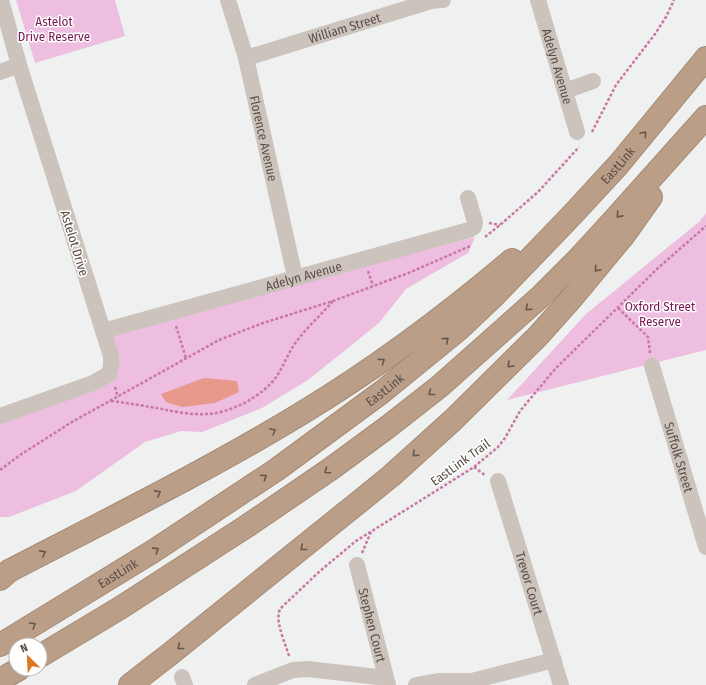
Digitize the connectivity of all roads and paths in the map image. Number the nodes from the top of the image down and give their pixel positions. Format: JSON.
{"nodes":[{"id":1,"x":1,"y":0,"type":"edge"},
{"id":2,"x":228,"y":0,"type":"edge"},
{"id":3,"x":442,"y":0,"type":"edge"},
{"id":4,"x":538,"y":0,"type":"edge"},
{"id":5,"x":246,"y":58,"type":"junction"},
{"id":6,"x":706,"y":58,"type":"edge"},
{"id":7,"x":19,"y":65,"type":"junction"},
{"id":8,"x":0,"y":72,"type":"edge"},
{"id":9,"x":594,"y":80,"type":"dead end"},
{"id":10,"x":565,"y":91,"type":"junction"},
{"id":11,"x":704,"y":120,"type":"edge"},
{"id":12,"x":577,"y":132,"type":"dead end"},
{"id":13,"x":619,"y":164,"type":"junction"},
{"id":14,"x":468,"y":198,"type":"dead end"},
{"id":15,"x":706,"y":226,"type":"edge"},
{"id":16,"x":295,"y":277,"type":"junction"},
{"id":17,"x":333,"y":301,"type":"dead end"},
{"id":18,"x":618,"y":308,"type":"junction"},
{"id":19,"x":172,"y":311,"type":"junction"},
{"id":20,"x":103,"y":330,"type":"junction"},
{"id":21,"x":186,"y":358,"type":"dead end"},
{"id":22,"x":652,"y":366,"type":"joint"},
{"id":23,"x":110,"y":401,"type":"dead end"},
{"id":24,"x":0,"y":416,"type":"edge"},
{"id":25,"x":498,"y":481,"type":"dead end"},
{"id":26,"x":374,"y":529,"type":"junction"},
{"id":27,"x":706,"y":547,"type":"edge"},
{"id":28,"x":357,"y":564,"type":"joint"},
{"id":29,"x":3,"y":574,"type":"edge"},
{"id":30,"x":0,"y":645,"type":"edge"},
{"id":31,"x":48,"y":651,"type":"edge"},
{"id":32,"x":554,"y":660,"type":"junction"},
{"id":33,"x":294,"y":676,"type":"junction"},
{"id":34,"x":147,"y":678,"type":"edge"},
{"id":35,"x":387,"y":682,"type":"edge"},
{"id":36,"x":130,"y":685,"type":"edge"},
{"id":37,"x":255,"y":685,"type":"edge"},
{"id":38,"x":416,"y":685,"type":"edge"},
{"id":39,"x":561,"y":685,"type":"edge"}],
"edges":[{"from":1,"to":7,"type":"street","name":"Astelot Drive"},
{"from":2,"to":5,"type":"street","name":"Florence Avenue"},
{"from":3,"to":5,"type":"street","name":"William Street"},
{"from":4,"to":10,"type":"street","name":"Adelyn Avenue"},
{"from":5,"to":16,"type":"street","name":"Florence Avenue"},
{"from":13,"to":6,"type":"highway","name":"EastLink","one_way":true},
{"from":7,"to":8,"type":"street"},
{"from":7,"to":20,"type":"street","name":"Astelot Drive"},
{"from":9,"to":10,"type":"street"},
{"from":10,"to":12,"type":"street","name":"Adelyn Avenue"},
{"from":11,"to":31,"type":"highway","one_way":true},
{"from":11,"to":34,"type":"highway","one_way":true},
{"from":29,"to":13,"type":"highway","one_way":true},
{"from":30,"to":13,"type":"highway","name":"EastLink","one_way":true},
{"from":14,"to":16,"type":"street","name":"Adelyn Avenue"},
{"from":15,"to":18,"type":"path","name":"EastLink Trail"},
{"from":16,"to":19,"type":"street","name":"Adelyn Avenue"},
{"from":17,"to":23,"type":"path"},
{"from":18,"to":22,"type":"path"},
{"from":18,"to":26,"type":"path","name":"EastLink Trail"},
{"from":19,"to":20,"type":"street","name":"Adelyn Avenue"},
{"from":19,"to":21,"type":"path"},
{"from":20,"to":24,"type":"street","name":"Astelot Drive"},
{"from":22,"to":27,"type":"street","name":"Suffolk Street"},
{"from":25,"to":32,"type":"street","name":"Trevor Court"},
{"from":26,"to":28,"type":"path"},
{"from":26,"to":33,"type":"path","name":"EastLink Trail"},
{"from":28,"to":35,"type":"street","name":"Stephen Court"},
{"from":32,"to":38,"type":"street"},
{"from":32,"to":39,"type":"street","name":"Trevor Court"},
{"from":33,"to":35,"type":"street"},
{"from":33,"to":37,"type":"street"},
{"from":34,"to":36,"type":"highway"}]}
